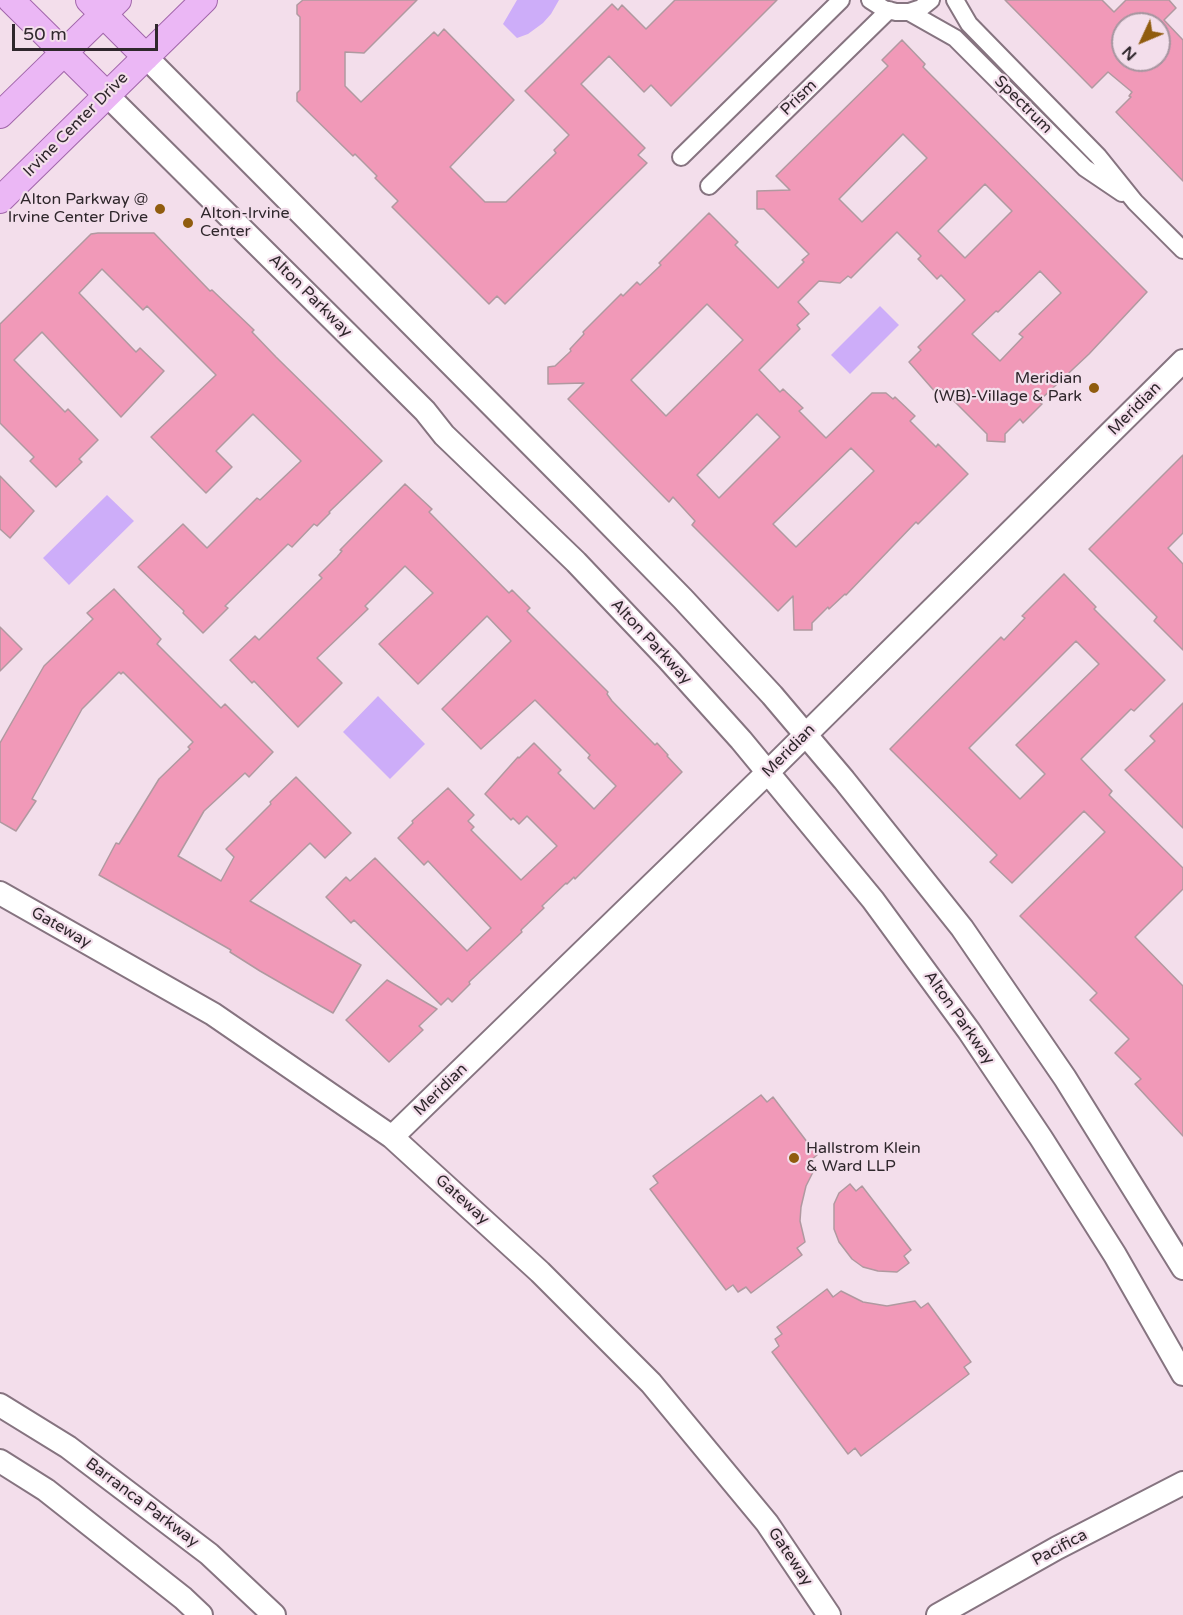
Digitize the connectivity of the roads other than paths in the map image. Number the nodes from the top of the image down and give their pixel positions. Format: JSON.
{"nodes":[{"id":1,"x":11,"y":0,"type":"edge"},
{"id":2,"x":204,"y":0,"type":"edge"},
{"id":3,"x":841,"y":0,"type":"edge"},
{"id":4,"x":870,"y":0,"type":"edge"},
{"id":5,"x":931,"y":0,"type":"edge"},
{"id":6,"x":955,"y":0,"type":"edge"},
{"id":7,"x":104,"y":5,"type":"edge"},
{"id":8,"x":889,"y":10,"type":"junction"},
{"id":9,"x":909,"y":12,"type":"junction"},
{"id":10,"x":63,"y":53,"type":"junction"},
{"id":11,"x":146,"y":57,"type":"junction"},
{"id":12,"x":107,"y":95,"type":"junction"},
{"id":13,"x":0,"y":115,"type":"edge"},
{"id":14,"x":681,"y":157,"type":"dead end"},
{"id":15,"x":709,"y":186,"type":"dead end"},
{"id":16,"x":0,"y":200,"type":"edge"},
{"id":17,"x":1135,"y":202,"type":"junction"},
{"id":18,"x":1183,"y":250,"type":"edge"},
{"id":19,"x":1183,"y":361,"type":"edge"},
{"id":20,"x":806,"y":735,"type":"junction"},
{"id":21,"x":768,"y":772,"type":"junction"},
{"id":22,"x":0,"y":893,"type":"edge"},
{"id":23,"x":392,"y":1137,"type":"junction"},
{"id":24,"x":1183,"y":1268,"type":"edge"},
{"id":25,"x":1183,"y":1374,"type":"edge"},
{"id":26,"x":0,"y":1405,"type":"edge"},
{"id":27,"x":0,"y":1461,"type":"edge"},
{"id":28,"x":1183,"y":1482,"type":"edge"},
{"id":29,"x":201,"y":1615,"type":"edge"},
{"id":30,"x":274,"y":1615,"type":"edge"},
{"id":31,"x":829,"y":1615,"type":"edge"},
{"id":32,"x":938,"y":1615,"type":"edge"}],
"edges":[{"from":1,"to":10,"type":"main road","name":"Alton Parkway"},
{"from":2,"to":11,"type":"main road","name":"Irvine Center Drive"},
{"from":3,"to":14,"type":"street"},
{"from":4,"to":8,"type":"street"},
{"from":5,"to":9,"type":"street"},
{"from":6,"to":17,"type":"street","name":"Spectrum"},
{"from":7,"to":10,"type":"main road"},
{"from":7,"to":11,"type":"main road"},
{"from":8,"to":9,"type":"street"},
{"from":8,"to":15,"type":"street","name":"Prism"},
{"from":9,"to":17,"type":"street","name":"Spectrum"},
{"from":10,"to":12,"type":"main road","name":"Alton Parkway"},
{"from":10,"to":13,"type":"main road"},
{"from":11,"to":12,"type":"main road","name":"Irvine Center Drive"},
{"from":11,"to":20,"type":"main road"},
{"from":12,"to":16,"type":"main road","name":"Irvine Center Drive"},
{"from":12,"to":21,"type":"main road","name":"Alton Parkway"},
{"from":17,"to":18,"type":"street","name":"Spectrum"},
{"from":19,"to":20,"type":"main road","name":"Meridian"},
{"from":20,"to":21,"type":"main road","name":"Meridian"},
{"from":20,"to":24,"type":"main road"},
{"from":21,"to":23,"type":"main road","name":"Meridian"},
{"from":21,"to":25,"type":"main road","name":"Alton Parkway"},
{"from":22,"to":23,"type":"main road","name":"Gateway"},
{"from":23,"to":31,"type":"main road","name":"Gateway"},
{"from":26,"to":30,"type":"main road","name":"Barranca Parkway"},
{"from":27,"to":29,"type":"main road"},
{"from":28,"to":32,"type":"main road","name":"Pacifica"}]}
